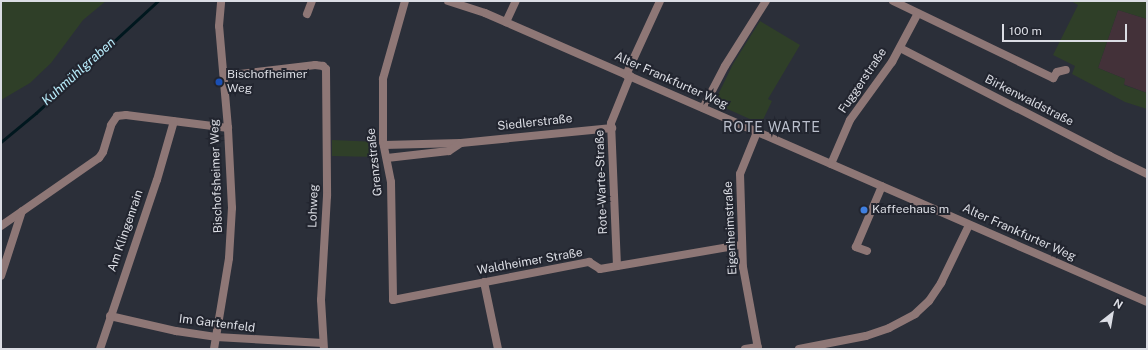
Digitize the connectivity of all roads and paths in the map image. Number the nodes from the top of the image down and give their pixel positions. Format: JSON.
{"nodes":[{"id":1,"x":222,"y":1,"type":"edge"},
{"id":2,"x":312,"y":1,"type":"edge"},
{"id":3,"x":405,"y":1,"type":"edge"},
{"id":4,"x":448,"y":1,"type":"edge"},
{"id":5,"x":516,"y":1,"type":"edge"},
{"id":6,"x":660,"y":1,"type":"edge"},
{"id":7,"x":766,"y":1,"type":"edge"},
{"id":8,"x":893,"y":1,"type":"edge"},
{"id":9,"x":918,"y":13,"type":"junction"},
{"id":10,"x":307,"y":14,"type":"dead end"},
{"id":11,"x":506,"y":22,"type":"junction"},
{"id":12,"x":900,"y":48,"type":"junction"},
{"id":13,"x":1066,"y":70,"type":"dead end"},
{"id":14,"x":224,"y":76,"type":"junction"},
{"id":15,"x":628,"y":76,"type":"junction"},
{"id":16,"x":703,"y":108,"type":"junction"},
{"id":17,"x":174,"y":121,"type":"junction"},
{"id":18,"x":228,"y":128,"type":"junction"},
{"id":19,"x":612,"y":128,"type":"junction"},
{"id":20,"x":757,"y":132,"type":"junction"},
{"id":21,"x":461,"y":143,"type":"junction"},
{"id":22,"x":384,"y":145,"type":"junction"},
{"id":23,"x":387,"y":158,"type":"junction"},
{"id":24,"x":831,"y":164,"type":"junction"},
{"id":25,"x":1147,"y":174,"type":"edge"},
{"id":26,"x":882,"y":186,"type":"junction"},
{"id":27,"x":22,"y":212,"type":"junction"},
{"id":28,"x":969,"y":225,"type":"junction"},
{"id":29,"x":1,"y":226,"type":"edge"},
{"id":30,"x":742,"y":245,"type":"junction"},
{"id":31,"x":867,"y":251,"type":"dead end"},
{"id":32,"x":617,"y":266,"type":"junction"},
{"id":33,"x":1,"y":276,"type":"edge"},
{"id":34,"x":484,"y":282,"type":"junction"},
{"id":35,"x":392,"y":300,"type":"joint"},
{"id":36,"x":1147,"y":302,"type":"edge"},
{"id":37,"x":110,"y":316,"type":"junction"},
{"id":38,"x":216,"y":337,"type":"junction"},
{"id":39,"x":323,"y":346,"type":"edge"},
{"id":40,"x":758,"y":348,"type":"edge"},
{"id":41,"x":100,"y":349,"type":"edge"},
{"id":42,"x":214,"y":349,"type":"edge"},
{"id":43,"x":498,"y":349,"type":"edge"},
{"id":44,"x":745,"y":349,"type":"edge"},
{"id":45,"x":799,"y":349,"type":"edge"}],
"edges":[{"from":1,"to":14,"type":"street","name":"Bischofsheimer Weg"},
{"from":2,"to":10,"type":"street"},
{"from":3,"to":22,"type":"street","name":"Grenzstraße"},
{"from":4,"to":11,"type":"street","name":"Alter Frankfurter Weg"},
{"from":5,"to":11,"type":"street"},
{"from":6,"to":15,"type":"street","name":"Rote-Warte-Straße"},
{"from":7,"to":16,"type":"street"},
{"from":8,"to":9,"type":"street"},
{"from":9,"to":12,"type":"street","name":"Fuggerstraße"},
{"from":9,"to":13,"type":"street"},
{"from":11,"to":15,"type":"street","name":"Alter Frankfurter Weg"},
{"from":12,"to":24,"type":"street","name":"Fuggerstraße"},
{"from":12,"to":25,"type":"street","name":"Birkenwaldstraße"},
{"from":14,"to":18,"type":"street","name":"Bischofsheimer Weg"},
{"from":14,"to":39,"type":"street","name":"Lohweg"},
{"from":15,"to":16,"type":"street","name":"Alter Frankfurter Weg"},
{"from":15,"to":19,"type":"street","name":"Rote-Warte-Straße"},
{"from":16,"to":20,"type":"street","name":"Alter Frankfurter Weg"},
{"from":17,"to":18,"type":"street"},
{"from":17,"to":27,"type":"street"},
{"from":17,"to":37,"type":"street","name":"Am Klingenrain"},
{"from":18,"to":38,"type":"street","name":"Bischofsheimer Weg"},
{"from":19,"to":21,"type":"street","name":"Siedlerstraße"},
{"from":19,"to":32,"type":"street","name":"Rote-Warte-Straße"},
{"from":20,"to":24,"type":"street","name":"Alter Frankfurter Weg"},
{"from":20,"to":30,"type":"street","name":"Eigenheimstraße"},
{"from":21,"to":22,"type":"street","name":"Siedlerstraße"},
{"from":21,"to":23,"type":"street","name":"Siedlerstraße"},
{"from":22,"to":23,"type":"street","name":"Grenzstraße"},
{"from":23,"to":35,"type":"street","name":"Grenzstraße"},
{"from":24,"to":26,"type":"street","name":"Alter Frankfurter Weg"},
{"from":26,"to":28,"type":"street","name":"Alter Frankfurter Weg"},
{"from":26,"to":31,"type":"street"},
{"from":27,"to":29,"type":"street"},
{"from":27,"to":33,"type":"street"},
{"from":28,"to":36,"type":"street","name":"Alter Frankfurter Weg"},
{"from":28,"to":45,"type":"street"},
{"from":30,"to":32,"type":"street","name":"Waldheimer Straße"},
{"from":30,"to":40,"type":"street","name":"Eigenheimstraße"},
{"from":32,"to":34,"type":"street","name":"Waldheimer Straße"},
{"from":34,"to":35,"type":"street","name":"Waldheimer Straße"},
{"from":34,"to":43,"type":"street"},
{"from":37,"to":38,"type":"street","name":"Im Gartenfeld"},
{"from":37,"to":41,"type":"street","name":"Am Klingenrain"},
{"from":38,"to":39,"type":"street","name":"Im Gartenfeld"},
{"from":38,"to":42,"type":"street","name":"Bischofsheimer Weg"},
{"from":40,"to":44,"type":"street"}]}
